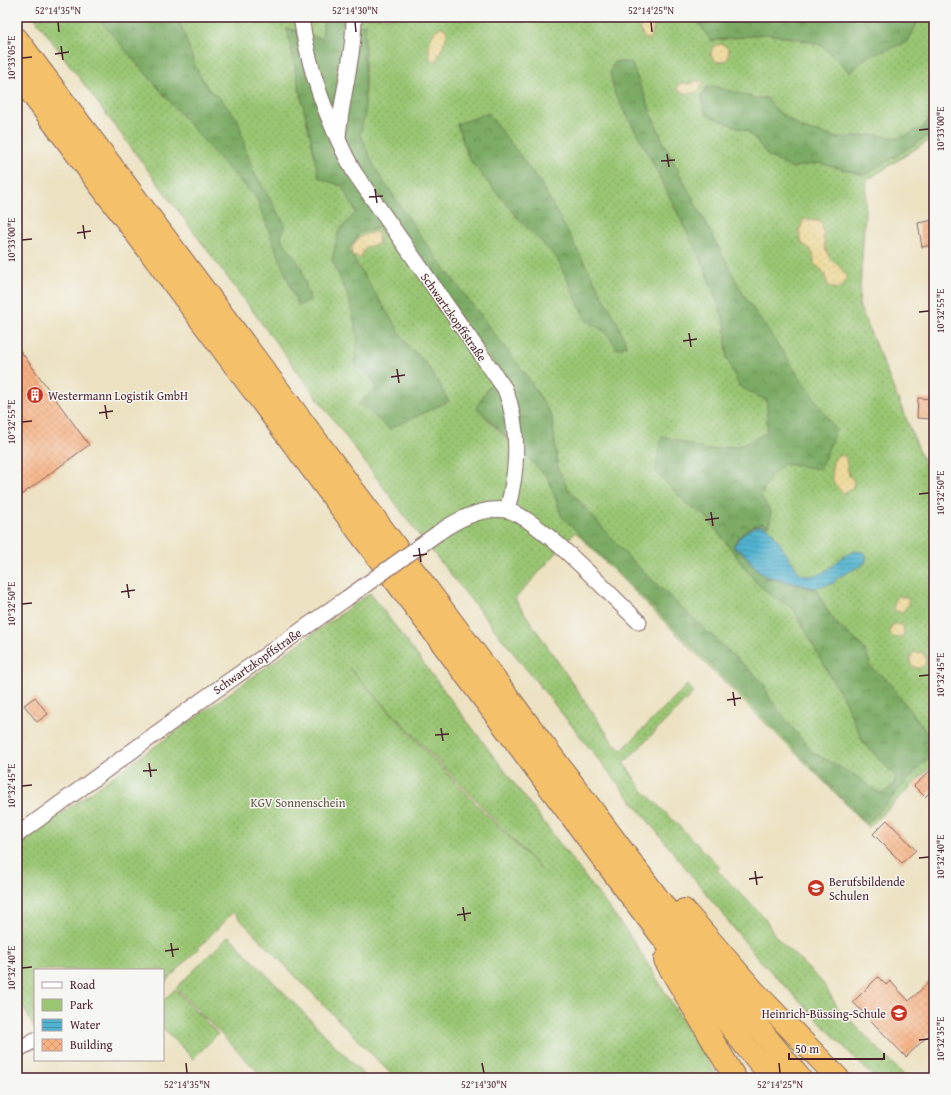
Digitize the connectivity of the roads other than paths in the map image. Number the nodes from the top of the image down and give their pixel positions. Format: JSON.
{"nodes":[{"id":1,"x":301,"y":17,"type":"edge"},
{"id":2,"x":354,"y":17,"type":"edge"},
{"id":3,"x":17,"y":39,"type":"edge"},
{"id":4,"x":17,"y":74,"type":"edge"},
{"id":5,"x":338,"y":141,"type":"junction"},
{"id":6,"x":507,"y":510,"type":"junction"},
{"id":7,"x":639,"y":622,"type":"dead end"},
{"id":8,"x":17,"y":835,"type":"edge"},
{"id":9,"x":621,"y":849,"type":"junction"},
{"id":10,"x":630,"y":896,"type":"junction"},
{"id":11,"x":34,"y":1041,"type":"edge"},
{"id":12,"x":17,"y":1050,"type":"edge"},
{"id":13,"x":734,"y":1078,"type":"edge"},
{"id":14,"x":773,"y":1078,"type":"edge"},
{"id":15,"x":800,"y":1078,"type":"edge"},
{"id":16,"x":838,"y":1078,"type":"edge"}],
"edges":[{"from":1,"to":5,"type":"street","name":"Schwartzkopffstraße"},
{"from":2,"to":5,"type":"street"},
{"from":3,"to":9,"type":"highway"},
{"from":4,"to":10,"type":"highway"},
{"from":5,"to":6,"type":"street","name":"Schwartzkopffstraße"},
{"from":6,"to":7,"type":"street","name":"Schwartzkopffstraße"},
{"from":6,"to":8,"type":"street","name":"Schwartzkopffstraße","bridge":true},
{"from":9,"to":15,"type":"highway"},
{"from":9,"to":16,"type":"highway"},
{"from":10,"to":13,"type":"highway"},
{"from":10,"to":14,"type":"highway"},
{"from":11,"to":12,"type":"street"}]}
